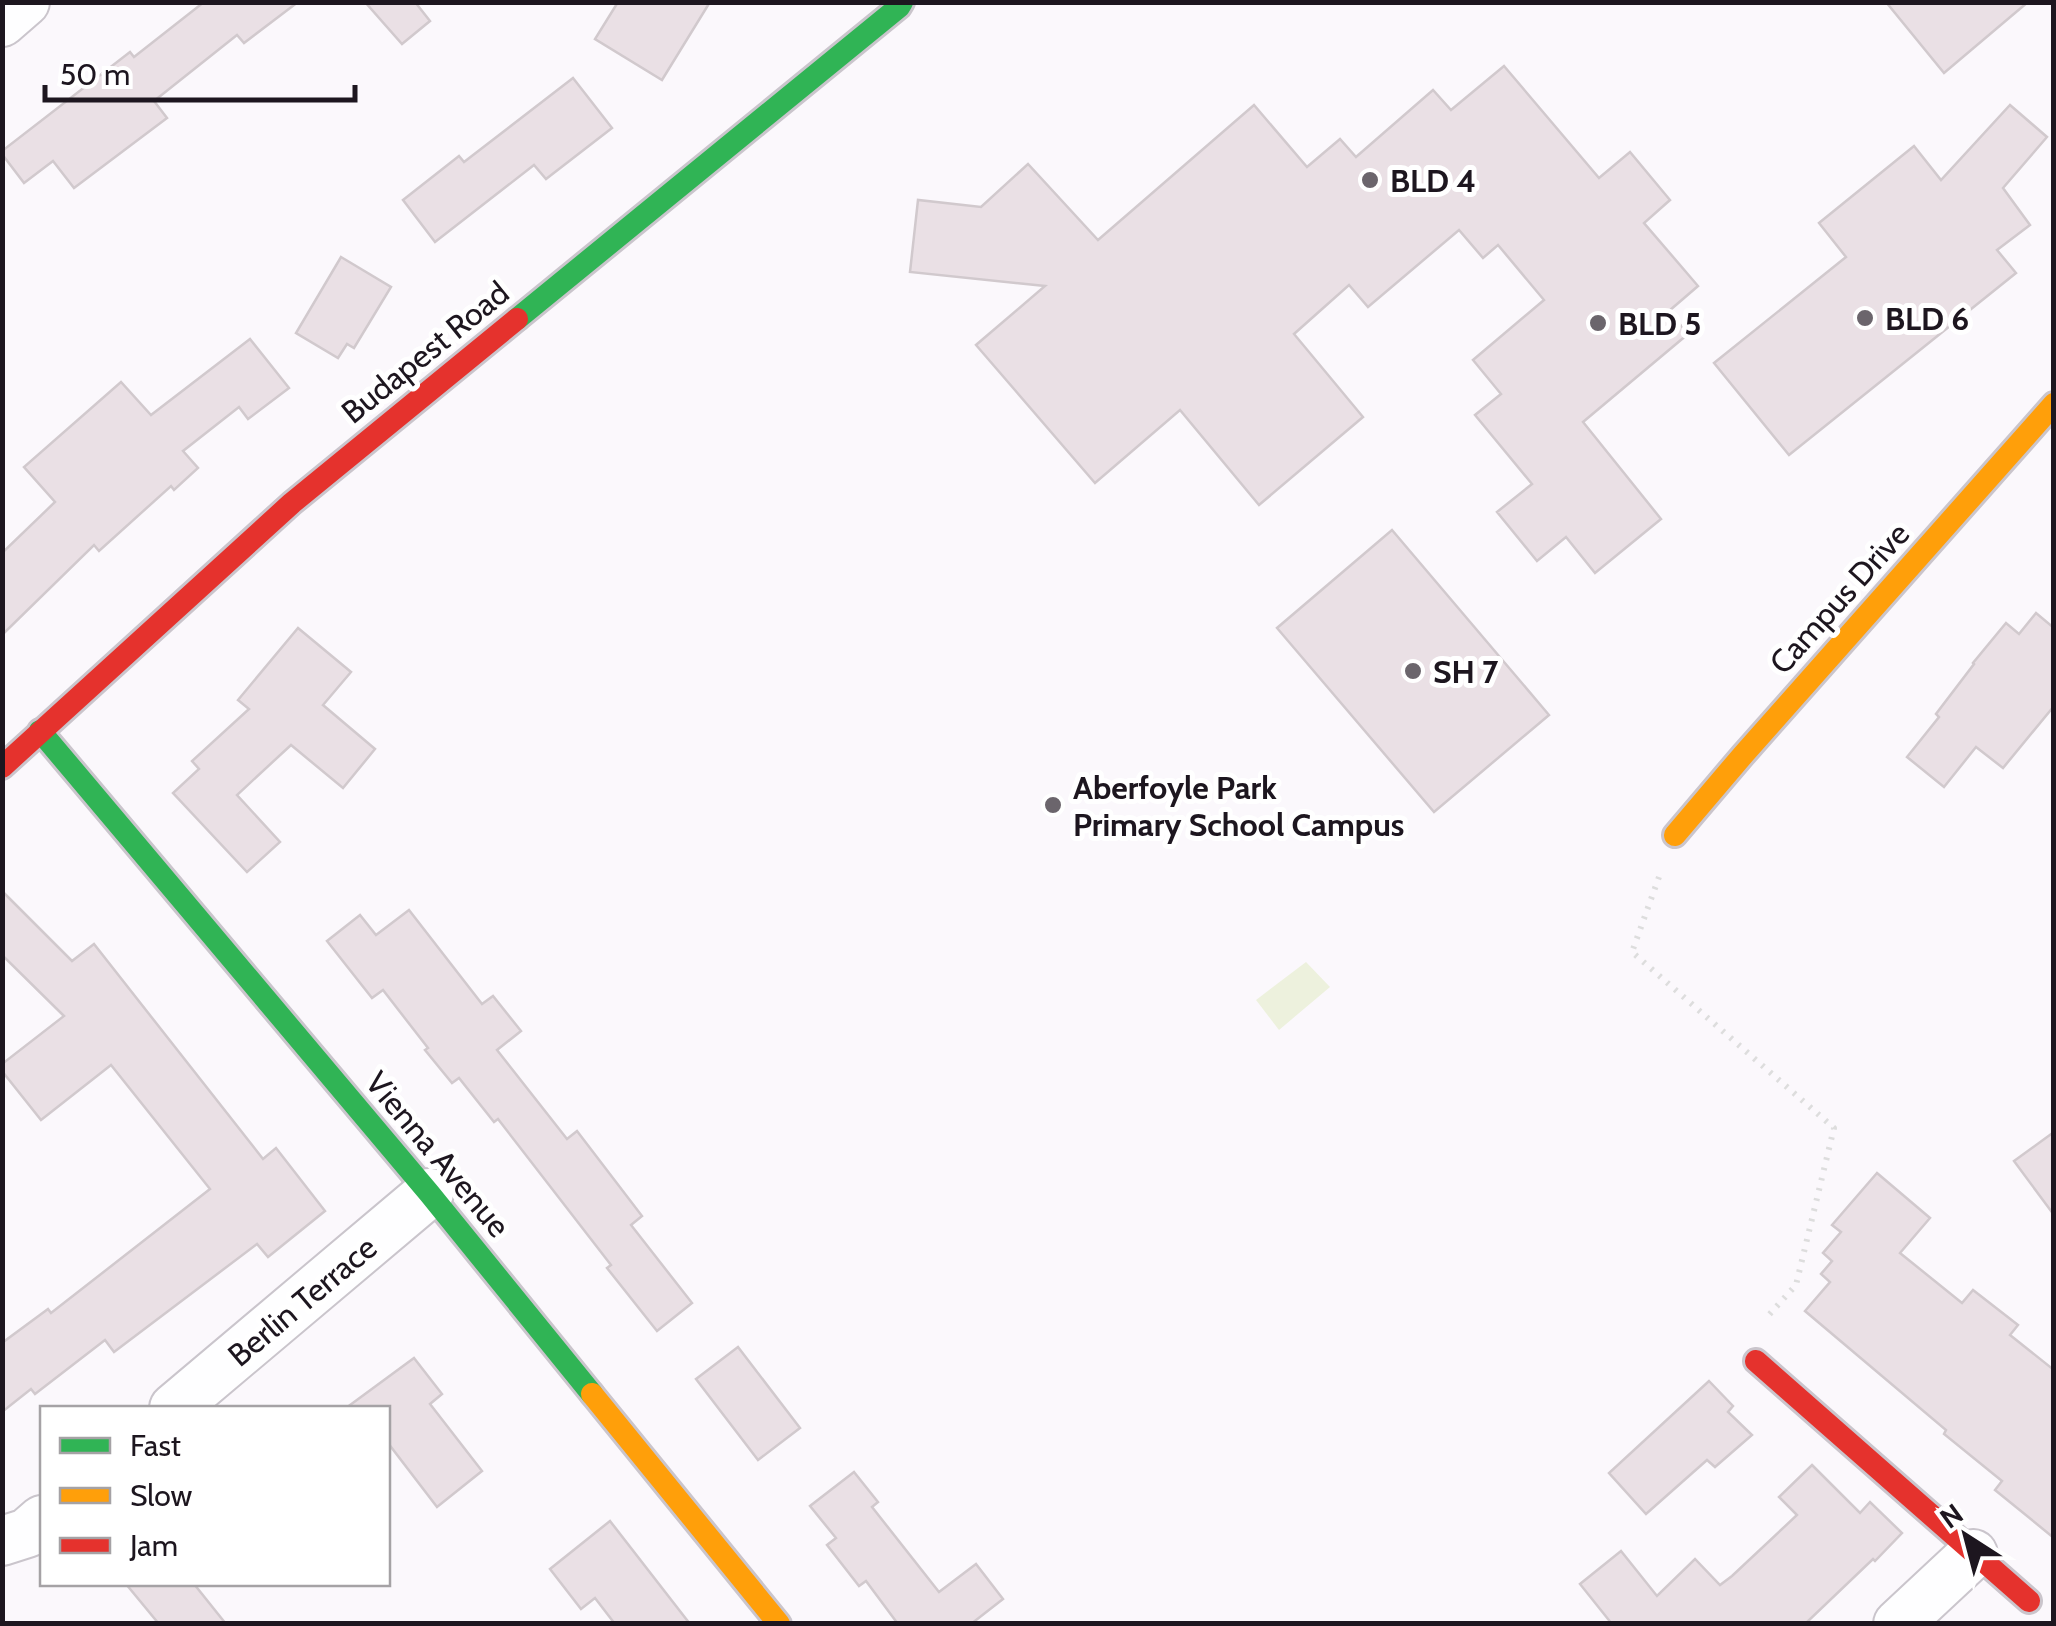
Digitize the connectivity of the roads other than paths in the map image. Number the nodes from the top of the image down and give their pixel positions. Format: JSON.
{"nodes":[{"id":1,"x":26,"y":2,"type":"edge"},
{"id":2,"x":902,"y":2,"type":"edge"},
{"id":3,"x":2,"y":22,"type":"edge"},
{"id":4,"x":2054,"y":404,"type":"edge"},
{"id":5,"x":40,"y":731,"type":"junction"},
{"id":6,"x":2,"y":767,"type":"edge"},
{"id":7,"x":1674,"y":835,"type":"road end"},
{"id":8,"x":430,"y":1193,"type":"junction"},
{"id":9,"x":1756,"y":1361,"type":"road end"},
{"id":10,"x":176,"y":1406,"type":"edge"},
{"id":11,"x":40,"y":1522,"type":"edge"},
{"id":12,"x":2,"y":1540,"type":"edge"},
{"id":13,"x":1973,"y":1554,"type":"junction"},
{"id":14,"x":2029,"y":1602,"type":"dead end"},
{"id":15,"x":779,"y":1624,"type":"edge"},
{"id":16,"x":1898,"y":1624,"type":"edge"}],
"edges":[{"from":1,"to":3,"type":"street"},
{"from":2,"to":5,"type":"street","name":"Budapest Road"},
{"from":4,"to":7,"type":"street","name":"Campus Drive"},
{"from":5,"to":6,"type":"street","name":"Budapest Road"},
{"from":5,"to":8,"type":"street","name":"Vienna Avenue"},
{"from":8,"to":10,"type":"street","name":"Berlin Terrace"},
{"from":8,"to":15,"type":"street","name":"Vienna Avenue"},
{"from":9,"to":13,"type":"street"},
{"from":11,"to":12,"type":"street"},
{"from":13,"to":14,"type":"street"},
{"from":13,"to":16,"type":"street"}]}
